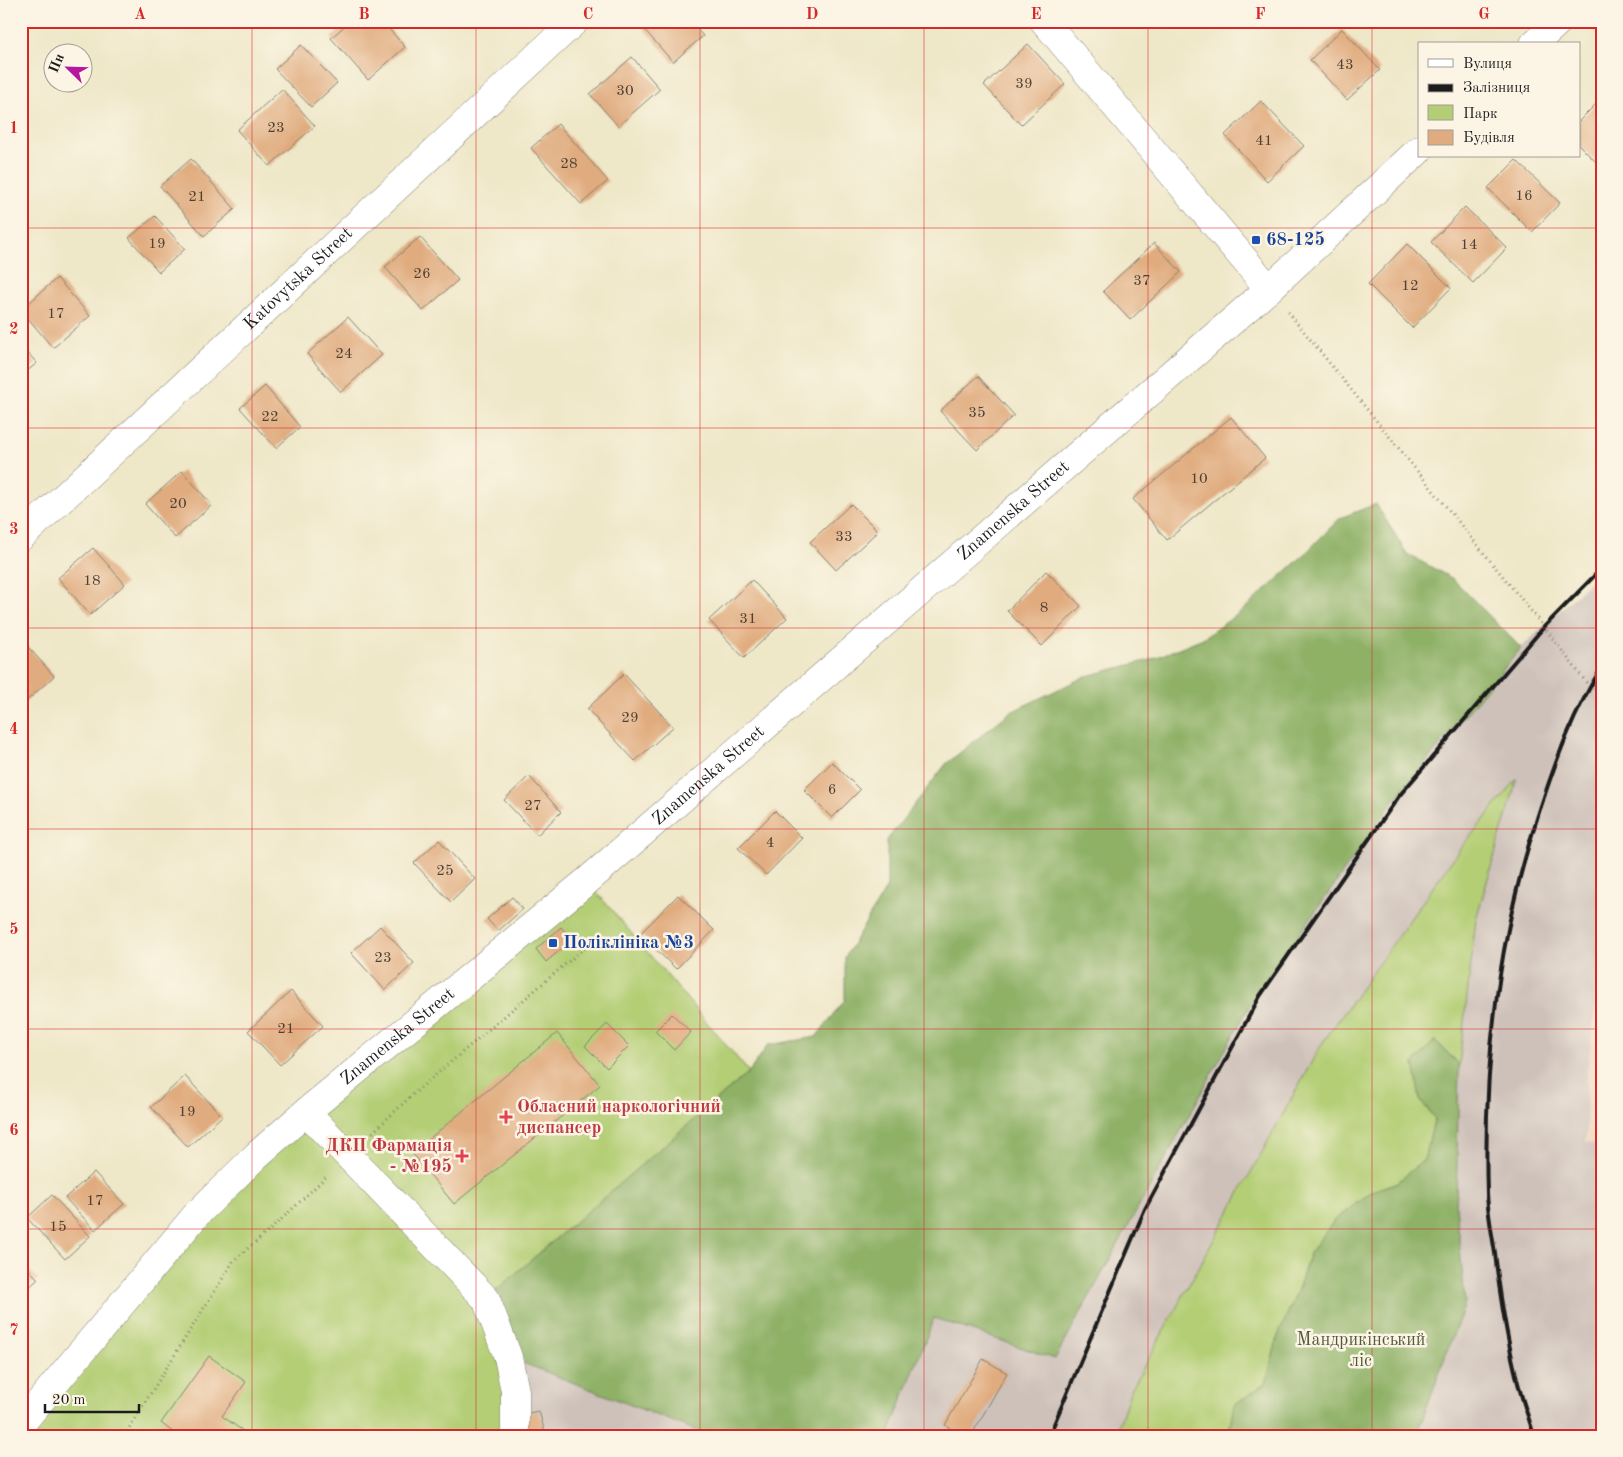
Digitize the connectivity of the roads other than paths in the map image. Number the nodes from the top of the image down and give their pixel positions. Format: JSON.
{"nodes":[{"id":1,"x":575,"y":21,"type":"edge"},
{"id":2,"x":1044,"y":21,"type":"edge"},
{"id":3,"x":1559,"y":21,"type":"edge"},
{"id":4,"x":1536,"y":42,"type":"edge"},
{"id":5,"x":1418,"y":151,"type":"edge"},
{"id":6,"x":1269,"y":288,"type":"junction"},
{"id":7,"x":21,"y":537,"type":"edge"},
{"id":8,"x":306,"y":1112,"type":"junction"},
{"id":9,"x":21,"y":1424,"type":"edge"},
{"id":10,"x":515,"y":1436,"type":"edge"}],
"edges":[{"from":1,"to":7,"type":"main road","name":"Katovytska Street"},
{"from":2,"to":6,"type":"main road"},
{"from":3,"to":4,"type":"main road"},
{"from":5,"to":6,"type":"main road","name":"Znamenska Street"},
{"from":6,"to":8,"type":"main road","name":"Znamenska Street"},
{"from":8,"to":9,"type":"main road","name":"Znamenska Street"},
{"from":8,"to":10,"type":"main road"}]}
